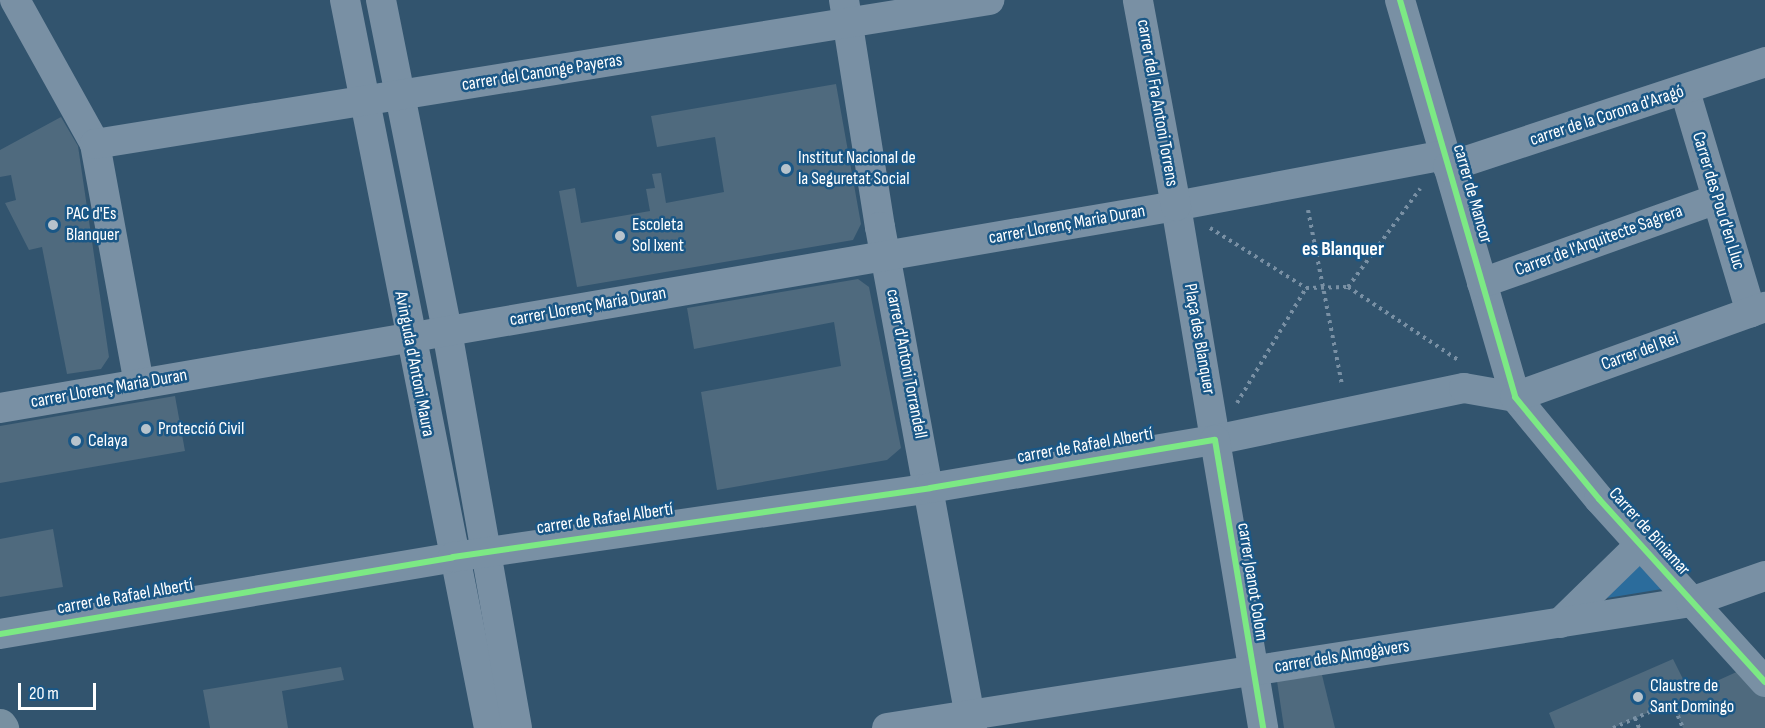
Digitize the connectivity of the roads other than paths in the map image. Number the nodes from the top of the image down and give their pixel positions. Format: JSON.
{"nodes":[{"id":1,"x":15,"y":0,"type":"edge"},
{"id":2,"x":345,"y":0,"type":"edge"},
{"id":3,"x":381,"y":0,"type":"edge"},
{"id":4,"x":989,"y":0,"type":"edge"},
{"id":5,"x":1138,"y":0,"type":"edge"},
{"id":6,"x":1400,"y":0,"type":"edge"},
{"id":7,"x":846,"y":12,"type":"edge"},
{"id":8,"x":1765,"y":62,"type":"edge"},
{"id":9,"x":1685,"y":91,"type":"junction"},
{"id":10,"x":400,"y":96,"type":"junction"},
{"id":11,"x":364,"y":103,"type":"junction"},
{"id":12,"x":95,"y":144,"type":"junction"},
{"id":13,"x":1447,"y":161,"type":"junction"},
{"id":14,"x":1716,"y":199,"type":"junction"},
{"id":15,"x":1176,"y":206,"type":"junction"},
{"id":16,"x":886,"y":256,"type":"junction"},
{"id":17,"x":1482,"y":283,"type":"junction"},
{"id":18,"x":1758,"y":310,"type":"edge"},
{"id":19,"x":447,"y":331,"type":"junction"},
{"id":20,"x":409,"y":338,"type":"junction"},
{"id":21,"x":139,"y":384,"type":"junction"},
{"id":22,"x":1515,"y":397,"type":"junction"},
{"id":23,"x":0,"y":408,"type":"edge"},
{"id":24,"x":1215,"y":440,"type":"junction"},
{"id":25,"x":930,"y":488,"type":"junction"},
{"id":26,"x":1640,"y":545,"type":"junction"},
{"id":27,"x":485,"y":552,"type":"junction"},
{"id":28,"x":453,"y":557,"type":"junction"},
{"id":29,"x":1765,"y":576,"type":"edge"},
{"id":30,"x":1691,"y":602,"type":"junction"},
{"id":31,"x":1560,"y":623,"type":"junction"},
{"id":32,"x":0,"y":634,"type":"edge"},
{"id":33,"x":1252,"y":669,"type":"junction"},
{"id":34,"x":1763,"y":677,"type":"edge"},
{"id":35,"x":970,"y":720,"type":"edge"},
{"id":36,"x":489,"y":728,"type":"edge"},
{"id":37,"x":517,"y":728,"type":"edge"},
{"id":38,"x":887,"y":728,"type":"edge"},
{"id":39,"x":1263,"y":728,"type":"edge"}],
"edges":[{"from":1,"to":12,"type":"street"},
{"from":2,"to":11,"type":"street","name":"Avinguda d'Antoni Maura"},
{"from":3,"to":10,"type":"street","name":"Avinguda d'Antoni Maura"},
{"from":4,"to":7,"type":"street","name":"carrer del Canonge Payeras"},
{"from":5,"to":15,"type":"street","name":"carrer del Fra Antoni Torrens"},
{"from":6,"to":13,"type":"street","name":"carrer de Mancor"},
{"from":7,"to":10,"type":"street","name":"carrer del Canonge Payeras"},
{"from":7,"to":16,"type":"street","name":"carrer d'Antoni Torrandell"},
{"from":8,"to":9,"type":"street","name":"carrer de la Corona d'Aragó"},
{"from":9,"to":13,"type":"street","name":"carrer de la Corona d'Aragó"},
{"from":9,"to":14,"type":"street","name":"Carrer des Pou d'en Lluc"},
{"from":10,"to":11,"type":"street","name":"carrer del Canonge Payeras"},
{"from":10,"to":19,"type":"street","name":"Avinguda d'Antoni Maura"},
{"from":11,"to":12,"type":"street","name":"carrer del Canonge Payeras"},
{"from":11,"to":20,"type":"street","name":"Avinguda d'Antoni Maura"},
{"from":12,"to":21,"type":"street"},
{"from":13,"to":15,"type":"street"},
{"from":13,"to":17,"type":"street","name":"carrer de Mancor"},
{"from":14,"to":17,"type":"street","name":"Carrer de l'Arquitecte Sagrera"},
{"from":14,"to":18,"type":"street","name":"Carrer des Pou d'en Lluc"},
{"from":15,"to":16,"type":"street","name":"carrer Llorenç Maria Duran"},
{"from":15,"to":24,"type":"street","name":"Plaça des Blanquer"},
{"from":16,"to":19,"type":"street","name":"carrer Llorenç Maria Duran"},
{"from":16,"to":25,"type":"street","name":"carrer d'Antoni Torrandell"},
{"from":17,"to":22,"type":"street","name":"carrer de Mancor"},
{"from":18,"to":22,"type":"street","name":"Carrer del Rei"},
{"from":19,"to":20,"type":"street","name":"carrer Llorenç Maria Duran"},
{"from":19,"to":27,"type":"street","name":"Avinguda d'Antoni Maura"},
{"from":20,"to":21,"type":"street","name":"carrer Llorenç Maria Duran"},
{"from":20,"to":28,"type":"street","name":"Avinguda d'Antoni Maura"},
{"from":21,"to":23,"type":"street","name":"carrer Llorenç Maria Duran"},
{"from":22,"to":24,"type":"street"},
{"from":22,"to":26,"type":"street","name":"Carrer de Biniamar"},
{"from":24,"to":25,"type":"street","name":"carrer de Rafael Albertí"},
{"from":24,"to":33,"type":"street","name":"carrer Joanot Colom"},
{"from":25,"to":27,"type":"street","name":"carrer de Rafael Albertí"},
{"from":25,"to":35,"type":"street","name":"carrer d'Antoni Torrandell"},
{"from":26,"to":30,"type":"street","name":"Carrer de Biniamar"},
{"from":26,"to":31,"type":"street"},
{"from":27,"to":28,"type":"street","name":"carrer de Rafael Albertí"},
{"from":27,"to":37,"type":"street","name":"Avinguda d'Antoni Maura"},
{"from":28,"to":32,"type":"street","name":"carrer de Rafael Albertí"},
{"from":28,"to":36,"type":"street","name":"Avinguda d'Antoni Maura"},
{"from":29,"to":30,"type":"street","name":"carrer dels Almogàvers"},
{"from":30,"to":31,"type":"street","name":"carrer dels Almogàvers"},
{"from":30,"to":34,"type":"street","name":"Carrer de Biniamar"},
{"from":31,"to":33,"type":"street","name":"carrer dels Almogàvers"},
{"from":33,"to":35,"type":"street","name":"carrer dels Almogàvers"},
{"from":33,"to":39,"type":"street","name":"carrer Joanot Colom"},
{"from":35,"to":38,"type":"street","name":"carrer dels Almogàvers"}]}
